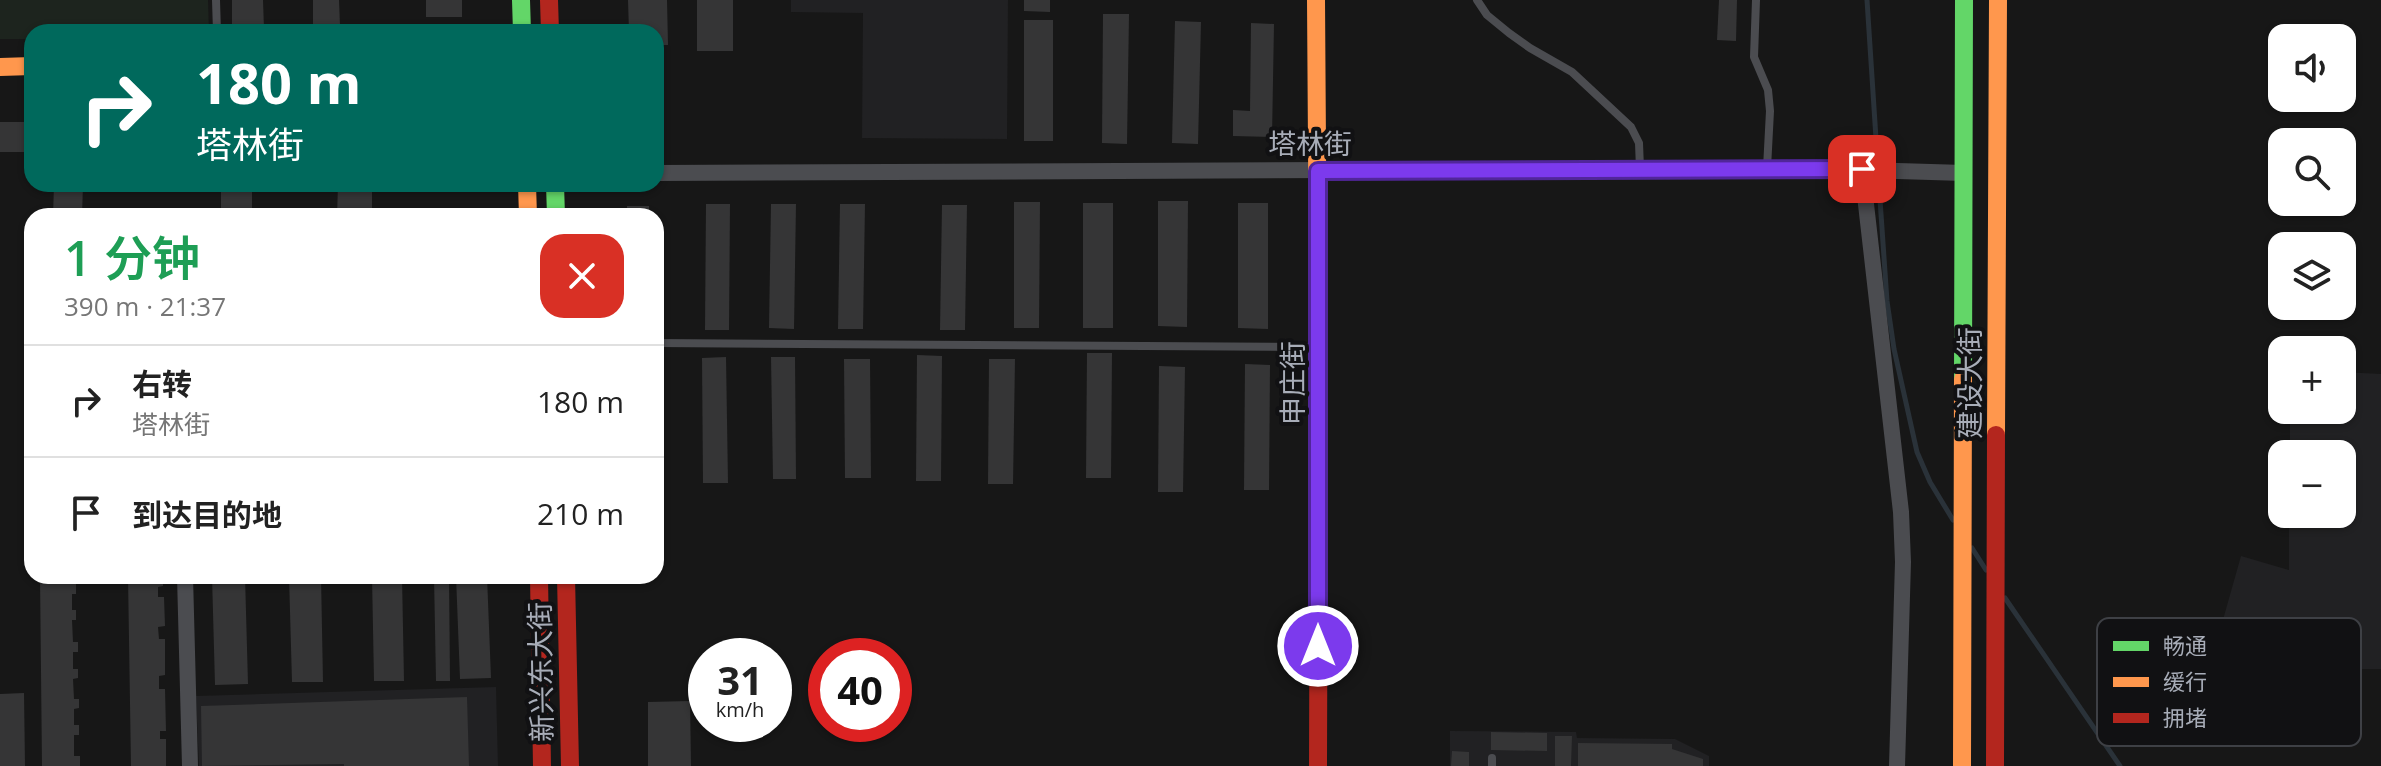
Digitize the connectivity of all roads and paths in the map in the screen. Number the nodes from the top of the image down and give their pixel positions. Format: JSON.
{"nodes":[{"id":1,"x":216,"y":0,"type":"edge"},
{"id":2,"x":521,"y":0,"type":"edge"},
{"id":3,"x":549,"y":0,"type":"edge"},
{"id":4,"x":1316,"y":0,"type":"edge"},
{"id":5,"x":1477,"y":0,"type":"edge"},
{"id":6,"x":1756,"y":0,"type":"edge"},
{"id":7,"x":1964,"y":0,"type":"edge"},
{"id":8,"x":1998,"y":0,"type":"edge"},
{"id":9,"x":217,"y":24,"type":"edge"},
{"id":10,"x":522,"y":24,"type":"edge"},
{"id":11,"x":550,"y":24,"type":"edge"},
{"id":12,"x":24,"y":66,"type":"edge"},
{"id":13,"x":0,"y":67,"type":"edge"},
{"id":14,"x":1640,"y":169,"type":"junction"},
{"id":15,"x":1767,"y":169,"type":"junction"},
{"id":16,"x":1862,"y":169,"type":"junction"},
{"id":17,"x":1318,"y":171,"type":"junction"},
{"id":18,"x":664,"y":173,"type":"edge"},
{"id":19,"x":1964,"y":173,"type":"junction"},
{"id":20,"x":664,"y":343,"type":"edge"},
{"id":21,"x":1320,"y":347,"type":"junction"},
{"id":22,"x":185,"y":584,"type":"edge"},
{"id":23,"x":539,"y":584,"type":"edge"},
{"id":24,"x":566,"y":584,"type":"edge"},
{"id":25,"x":190,"y":766,"type":"edge"},
{"id":26,"x":542,"y":766,"type":"edge"},
{"id":27,"x":570,"y":766,"type":"edge"},
{"id":28,"x":1318,"y":766,"type":"edge"},
{"id":29,"x":1897,"y":766,"type":"edge"},
{"id":30,"x":1962,"y":766,"type":"edge"},
{"id":31,"x":1995,"y":766,"type":"edge"}],
"edges":[{"from":1,"to":9,"type":"lane"},
{"from":2,"to":10,"type":"street"},
{"from":3,"to":11,"type":"street"},
{"from":4,"to":17,"type":"street","name":"申庄街"},
{"from":5,"to":14,"type":"lane"},
{"from":6,"to":15,"type":"lane"},
{"from":7,"to":19,"type":"street","name":"建设大街"},
{"from":8,"to":31,"type":"street","name":"建设大街"},
{"from":12,"to":13,"type":"street"},
{"from":14,"to":15,"type":"street","name":"塔林街"},
{"from":14,"to":17,"type":"street","name":"塔林街"},
{"from":15,"to":16,"type":"street","name":"塔林街"},
{"from":16,"to":19,"type":"street","name":"塔林街"},
{"from":16,"to":29,"type":"street"},
{"from":17,"to":18,"type":"street","name":"塔林街"},
{"from":17,"to":21,"type":"street","name":"申庄街"},
{"from":19,"to":30,"type":"street","name":"建设大街"},
{"from":20,"to":21,"type":"lane"},
{"from":21,"to":28,"type":"street","name":"申庄街"},
{"from":22,"to":25,"type":"street"},
{"from":23,"to":26,"type":"street","name":"新兴东大街"},
{"from":24,"to":27,"type":"street","name":"新兴东大街"}]}
